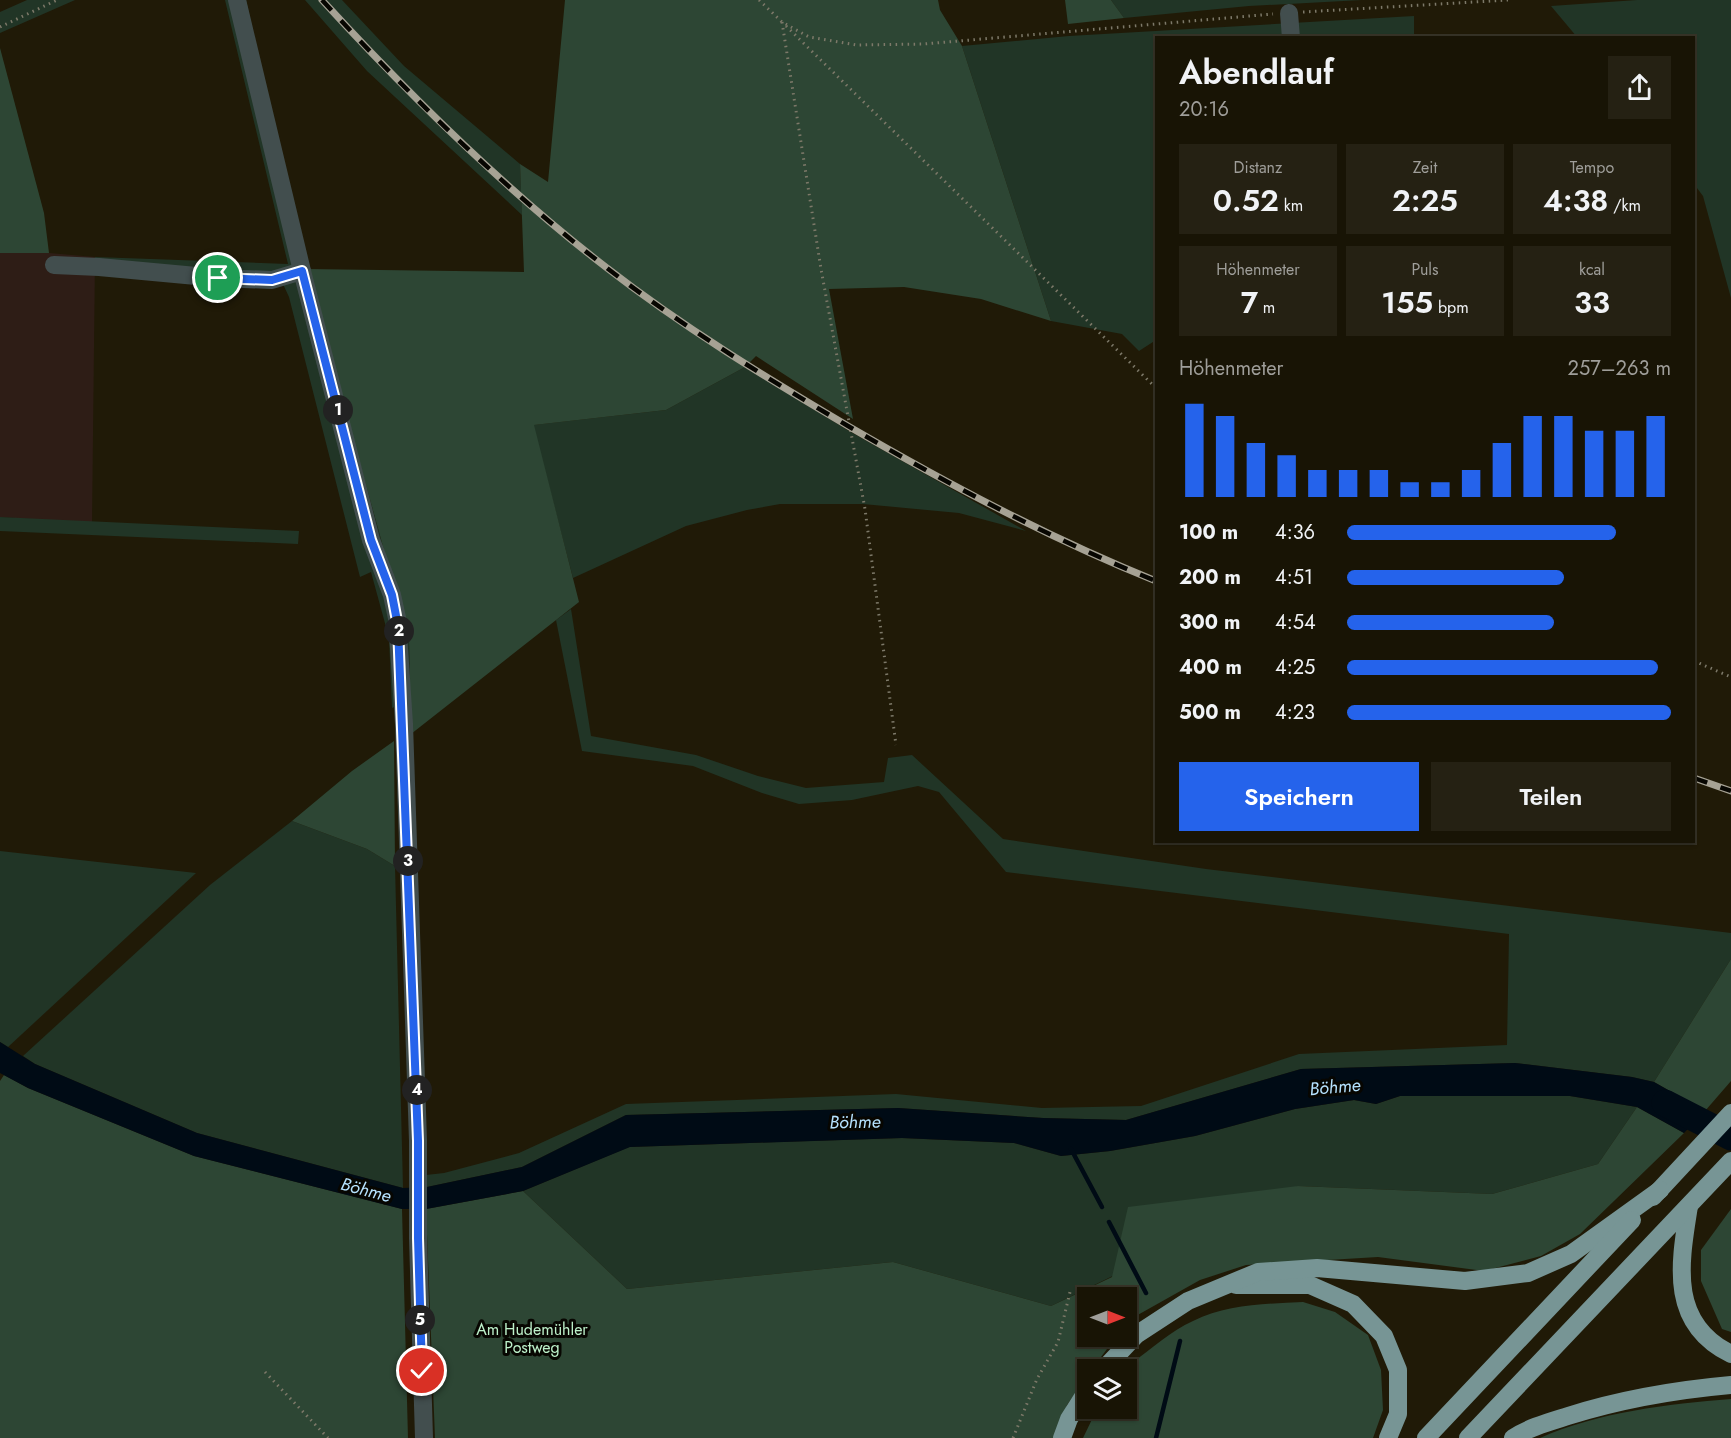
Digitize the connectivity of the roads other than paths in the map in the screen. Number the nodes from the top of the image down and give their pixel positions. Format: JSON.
{"nodes":[{"id":1,"x":237,"y":0,"type":"edge"},
{"id":2,"x":1289,"y":13,"type":"road end"},
{"id":3,"x":1290,"y":36,"type":"edge"},
{"id":4,"x":54,"y":266,"type":"dead end"},
{"id":5,"x":302,"y":271,"type":"junction"},
{"id":6,"x":1731,"y":1113,"type":"edge"},
{"id":7,"x":1731,"y":1161,"type":"edge"},
{"id":8,"x":1660,"y":1190,"type":"junction"},
{"id":9,"x":1689,"y":1206,"type":"junction"},
{"id":10,"x":1229,"y":1285,"type":"junction"},
{"id":11,"x":1731,"y":1354,"type":"edge"},
{"id":12,"x":1113,"y":1359,"type":"edge"},
{"id":13,"x":1731,"y":1385,"type":"edge"},
{"id":14,"x":1077,"y":1406,"type":"edge"},
{"id":15,"x":424,"y":1438,"type":"edge"},
{"id":16,"x":1062,"y":1438,"type":"edge"},
{"id":17,"x":1388,"y":1438,"type":"edge"},
{"id":18,"x":1426,"y":1438,"type":"edge"},
{"id":19,"x":1468,"y":1438,"type":"edge"},
{"id":20,"x":1513,"y":1438,"type":"edge"}],
"edges":[{"from":1,"to":5,"type":"street"},
{"from":2,"to":3,"type":"street"},
{"from":4,"to":5,"type":"street"},
{"from":5,"to":15,"type":"street"},
{"from":6,"to":8,"type":"highway"},
{"from":7,"to":9,"type":"highway"},
{"from":8,"to":10,"type":"highway"},
{"from":8,"to":18,"type":"highway"},
{"from":9,"to":11,"type":"highway"},
{"from":9,"to":19,"type":"highway"},
{"from":10,"to":12,"type":"highway"},
{"from":10,"to":17,"type":"highway"},
{"from":13,"to":20,"type":"highway"},
{"from":14,"to":16,"type":"highway"}]}
